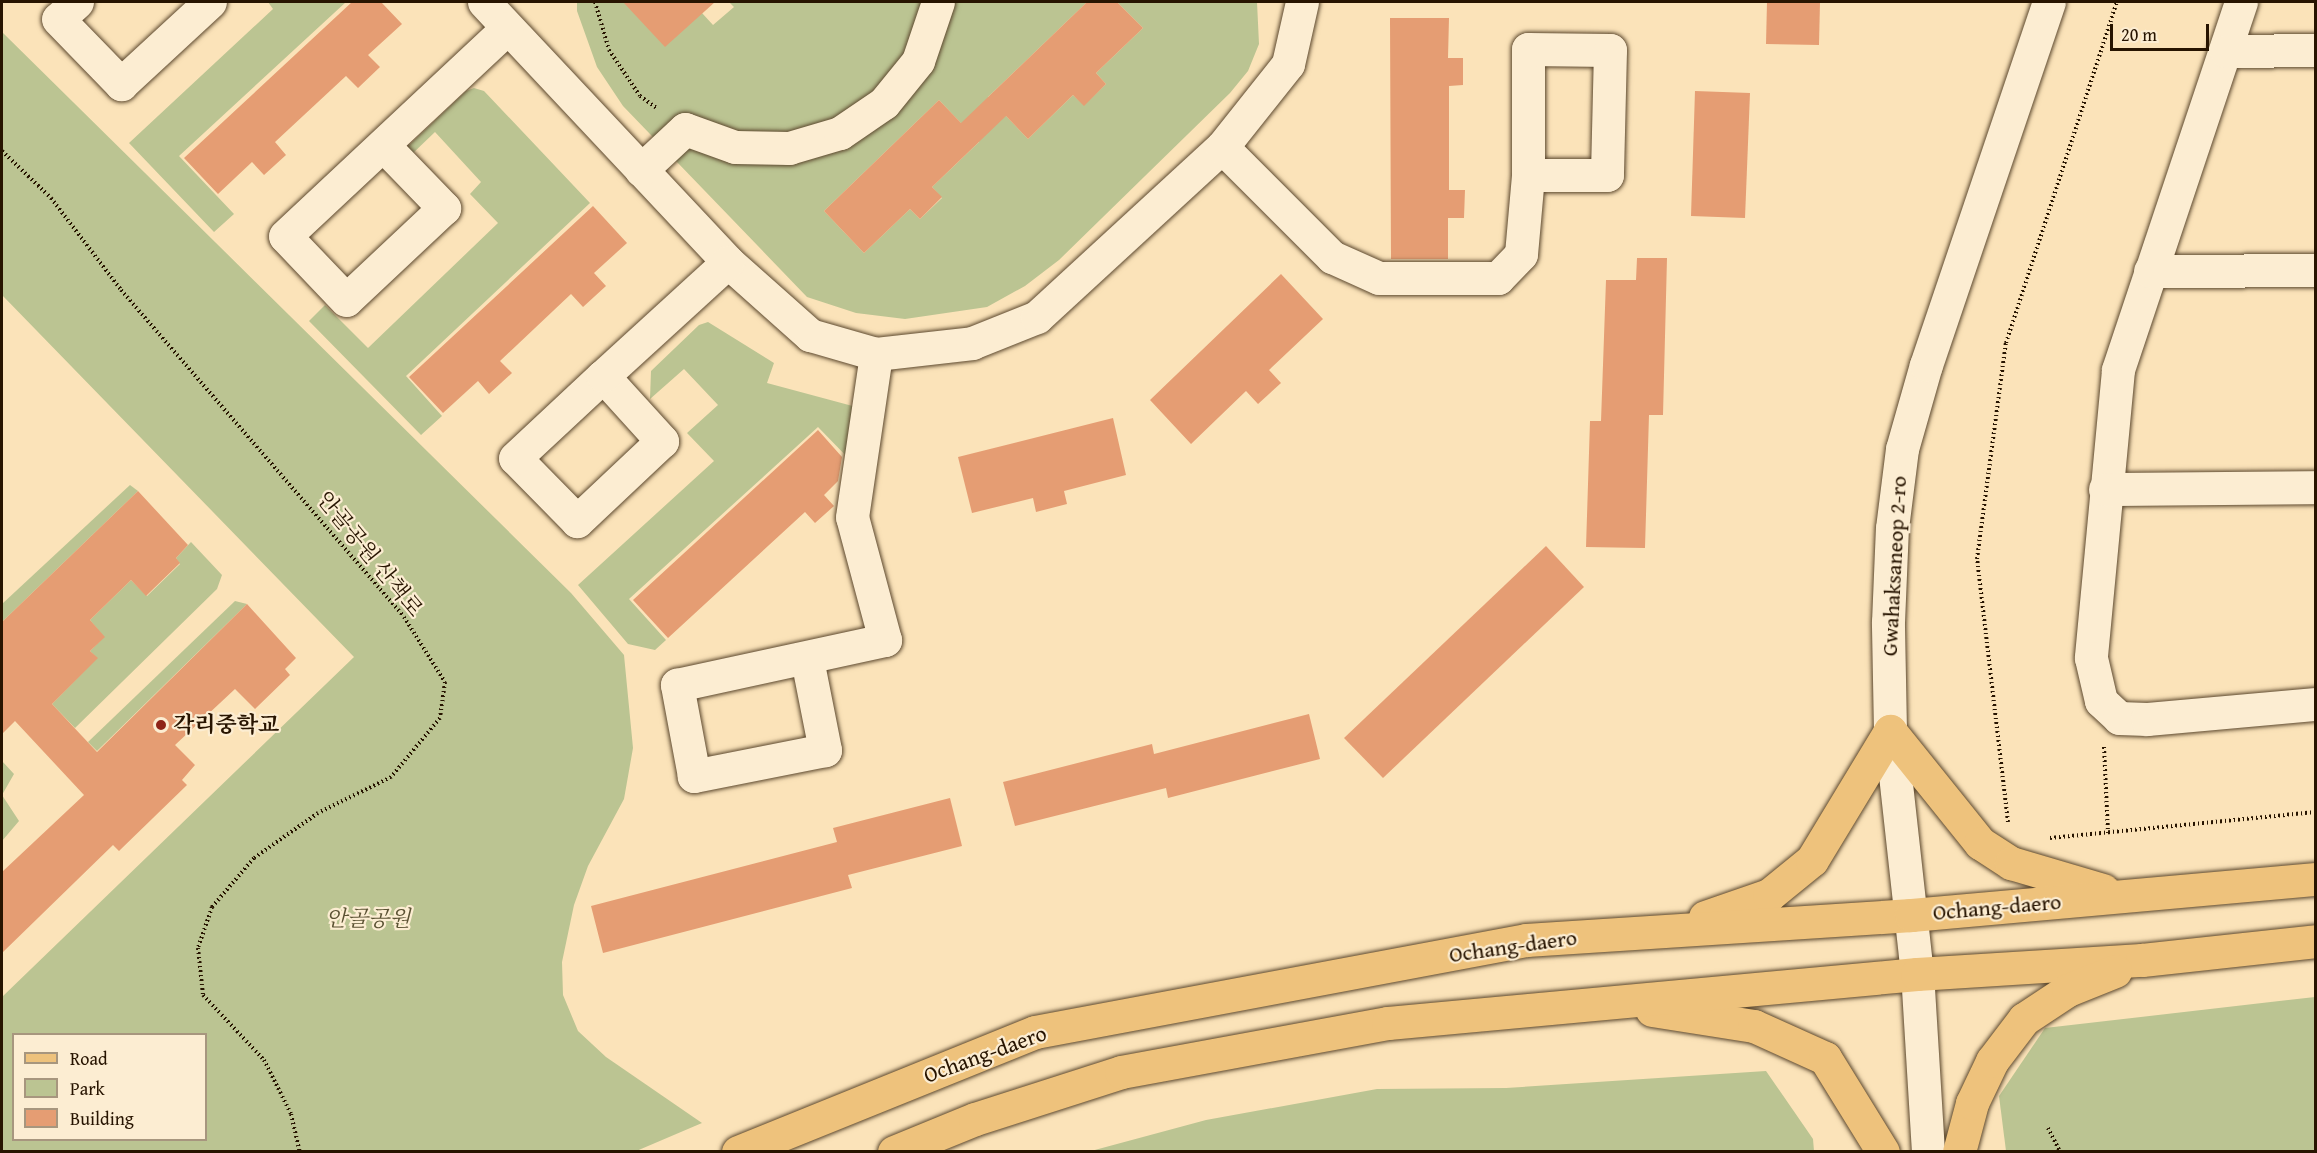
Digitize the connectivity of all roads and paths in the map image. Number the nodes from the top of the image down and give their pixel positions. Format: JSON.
{"nodes":[{"id":1,"x":77,"y":2,"type":"edge"},
{"id":2,"x":210,"y":2,"type":"edge"},
{"id":3,"x":484,"y":2,"type":"edge"},
{"id":4,"x":595,"y":2,"type":"edge"},
{"id":5,"x":938,"y":2,"type":"edge"},
{"id":6,"x":1302,"y":2,"type":"edge"},
{"id":7,"x":2049,"y":2,"type":"edge"},
{"id":8,"x":2118,"y":2,"type":"edge"},
{"id":9,"x":2241,"y":2,"type":"edge"},
{"id":10,"x":507,"y":28,"type":"junction"},
{"id":11,"x":2316,"y":50,"type":"edge"},
{"id":12,"x":2226,"y":51,"type":"junction"},
{"id":13,"x":685,"y":129,"type":"junction"},
{"id":14,"x":383,"y":146,"type":"junction"},
{"id":15,"x":1222,"y":147,"type":"junction"},
{"id":16,"x":2,"y":151,"type":"edge"},
{"id":17,"x":641,"y":170,"type":"junction"},
{"id":18,"x":1528,"y":175,"type":"dead end"},
{"id":19,"x":728,"y":262,"type":"junction"},
{"id":20,"x":2316,"y":270,"type":"edge"},
{"id":21,"x":2150,"y":271,"type":"junction"},
{"id":22,"x":876,"y":354,"type":"junction"},
{"id":23,"x":603,"y":376,"type":"dead end"},
{"id":24,"x":2316,"y":487,"type":"edge"},
{"id":25,"x":2105,"y":489,"type":"junction"},
{"id":26,"x":807,"y":659,"type":"junction"},
{"id":27,"x":2101,"y":701,"type":"junction"},
{"id":28,"x":2316,"y":704,"type":"edge"},
{"id":29,"x":1890,"y":730,"type":"junction"},
{"id":30,"x":2316,"y":812,"type":"edge"},
{"id":31,"x":2009,"y":830,"type":"dead end"},
{"id":32,"x":2108,"y":833,"type":"junction"},
{"id":33,"x":2043,"y":838,"type":"dead end"},
{"id":34,"x":2316,"y":879,"type":"edge"},
{"id":35,"x":2124,"y":896,"type":"junction"},
{"id":36,"x":1911,"y":915,"type":"junction"},
{"id":37,"x":1663,"y":931,"type":"junction"},
{"id":38,"x":2316,"y":941,"type":"edge"},
{"id":39,"x":2142,"y":960,"type":"junction"},
{"id":40,"x":1917,"y":974,"type":"junction"},
{"id":41,"x":1603,"y":1003,"type":"junction"},
{"id":42,"x":2048,"y":1128,"type":"dead end"},
{"id":43,"x":300,"y":1152,"type":"edge"},
{"id":44,"x":738,"y":1152,"type":"edge"},
{"id":45,"x":894,"y":1152,"type":"edge"},
{"id":46,"x":1883,"y":1152,"type":"edge"},
{"id":47,"x":1928,"y":1152,"type":"edge"},
{"id":48,"x":1959,"y":1152,"type":"edge"},
{"id":49,"x":2060,"y":1152,"type":"edge"}],
"edges":[{"from":1,"to":2,"type":"street"},
{"from":3,"to":10,"type":"street"},
{"from":4,"to":13,"type":"path"},
{"from":5,"to":13,"type":"street"},
{"from":6,"to":15,"type":"street"},
{"from":7,"to":29,"type":"street","name":"Gwahaksaneop 2-ro"},
{"from":8,"to":31,"type":"path"},
{"from":9,"to":12,"type":"street"},
{"from":10,"to":14,"type":"street"},
{"from":10,"to":17,"type":"street"},
{"from":11,"to":12,"type":"street"},
{"from":12,"to":21,"type":"street"},
{"from":13,"to":17,"type":"street"},
{"from":14,"to":14,"type":"street"},
{"from":15,"to":18,"type":"street"},
{"from":15,"to":22,"type":"street"},
{"from":16,"to":43,"type":"path","name":"안골공원 산책로"},
{"from":17,"to":19,"type":"street"},
{"from":19,"to":22,"type":"street"},
{"from":19,"to":23,"type":"street"},
{"from":20,"to":21,"type":"street"},
{"from":21,"to":25,"type":"street"},
{"from":22,"to":26,"type":"street"},
{"from":24,"to":25,"type":"street"},
{"from":25,"to":27,"type":"street"},
{"from":26,"to":26,"type":"street"},
{"from":27,"to":28,"type":"street"},
{"from":27,"to":32,"type":"path"},
{"from":29,"to":35,"type":"main road"},
{"from":29,"to":36,"type":"street","name":"Gwahaksaneop 2-ro"},
{"from":29,"to":37,"type":"main road"},
{"from":30,"to":32,"type":"path"},
{"from":32,"to":33,"type":"path"},
{"from":34,"to":35,"type":"main road","name":"Ochang-daero"},
{"from":35,"to":36,"type":"main road","name":"Ochang-daero"},
{"from":36,"to":37,"type":"main road","name":"Ochang-daero"},
{"from":36,"to":40,"type":"street","name":"Gwahaksaneop 2-ro"},
{"from":37,"to":44,"type":"main road","name":"Ochang-daero"},
{"from":38,"to":39,"type":"main road"},
{"from":39,"to":40,"type":"main road"},
{"from":39,"to":48,"type":"main road"},
{"from":40,"to":41,"type":"main road"},
{"from":40,"to":47,"type":"street","name":"Gwahaksaneop 2-ro"},
{"from":41,"to":45,"type":"main road"},
{"from":41,"to":46,"type":"main road"},
{"from":42,"to":49,"type":"path"}]}
